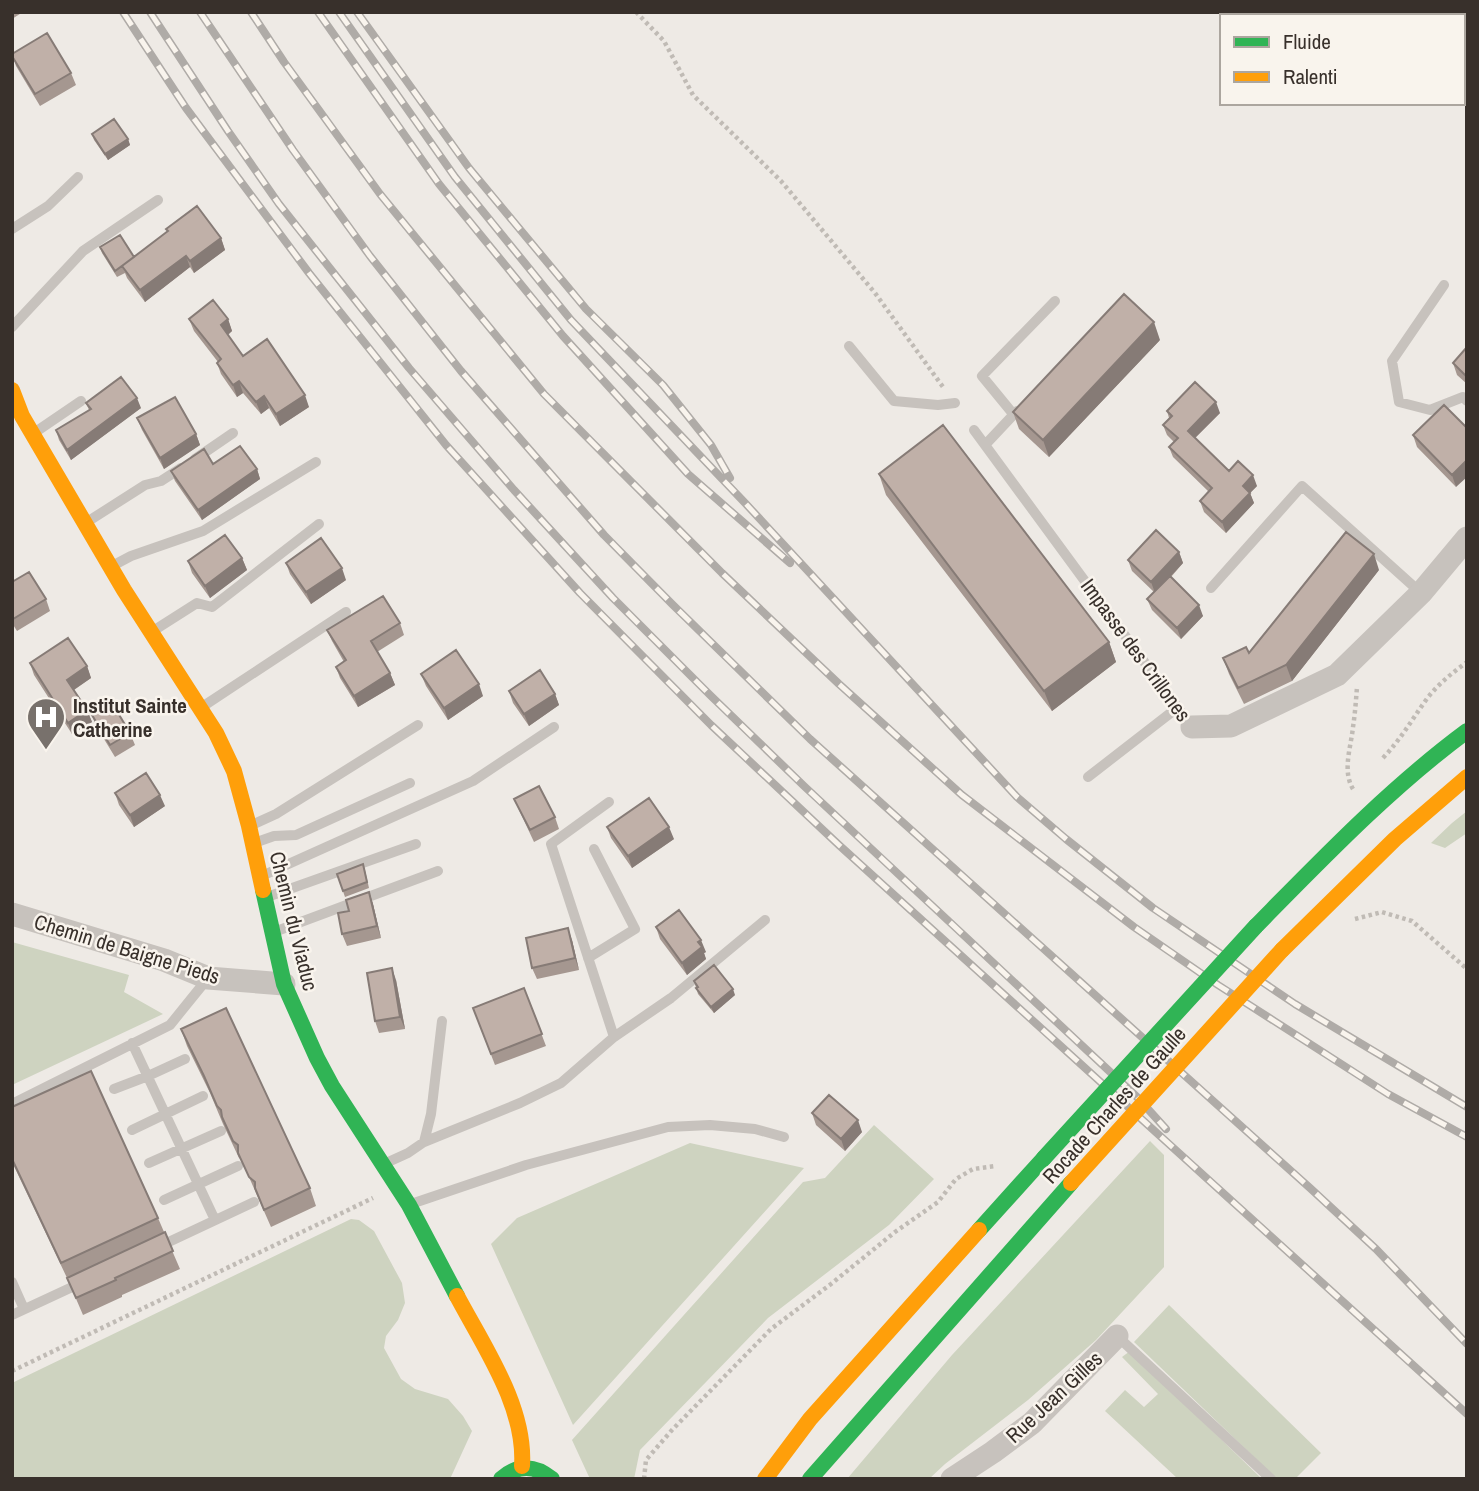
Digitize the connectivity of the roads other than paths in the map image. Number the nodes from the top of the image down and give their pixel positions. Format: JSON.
{"nodes":[{"id":1,"x":78,"y":177,"type":"dead end"},
{"id":2,"x":158,"y":200,"type":"dead end"},
{"id":3,"x":12,"y":229,"type":"edge"},
{"id":4,"x":1444,"y":285,"type":"dead end"},
{"id":5,"x":1055,"y":301,"type":"dead end"},
{"id":6,"x":12,"y":327,"type":"edge"},
{"id":7,"x":849,"y":346,"type":"dead end"},
{"id":8,"x":12,"y":390,"type":"edge"},
{"id":9,"x":81,"y":401,"type":"dead end"},
{"id":10,"x":1467,"y":401,"type":"edge"},
{"id":11,"x":955,"y":403,"type":"road end"},
{"id":12,"x":1023,"y":405,"type":"edge"},
{"id":13,"x":1014,"y":415,"type":"junction"},
{"id":14,"x":974,"y":430,"type":"dead end"},
{"id":15,"x":233,"y":433,"type":"dead end"},
{"id":16,"x":33,"y":434,"type":"junction"},
{"id":17,"x":985,"y":445,"type":"junction"},
{"id":18,"x":316,"y":462,"type":"dead end"},
{"id":19,"x":85,"y":523,"type":"junction"},
{"id":20,"x":319,"y":524,"type":"dead end"},
{"id":21,"x":1467,"y":538,"type":"edge"},
{"id":22,"x":110,"y":567,"type":"junction"},
{"id":23,"x":1210,"y":588,"type":"dead end"},
{"id":24,"x":1421,"y":593,"type":"junction"},
{"id":25,"x":346,"y":612,"type":"dead end"},
{"id":26,"x":151,"y":633,"type":"junction"},
{"id":27,"x":1177,"y":708,"type":"junction"},
{"id":28,"x":200,"y":709,"type":"junction"},
{"id":29,"x":418,"y":725,"type":"dead end"},
{"id":30,"x":554,"y":727,"type":"dead end"},
{"id":31,"x":1192,"y":727,"type":"joint"},
{"id":32,"x":1467,"y":732,"type":"edge"},
{"id":33,"x":1467,"y":776,"type":"edge"},
{"id":34,"x":1088,"y":777,"type":"dead end"},
{"id":35,"x":410,"y":783,"type":"dead end"},
{"id":36,"x":609,"y":802,"type":"dead end"},
{"id":37,"x":249,"y":826,"type":"junction"},
{"id":38,"x":253,"y":844,"type":"junction"},
{"id":39,"x":416,"y":844,"type":"dead end"},
{"id":40,"x":594,"y":849,"type":"dead end"},
{"id":41,"x":439,"y":871,"type":"dead end"},
{"id":42,"x":260,"y":877,"type":"junction"},
{"id":43,"x":265,"y":898,"type":"junction"},
{"id":44,"x":12,"y":914,"type":"edge"},
{"id":45,"x":765,"y":920,"type":"dead end"},
{"id":46,"x":273,"y":932,"type":"junction"},
{"id":47,"x":588,"y":958,"type":"junction"},
{"id":48,"x":208,"y":978,"type":"junction"},
{"id":49,"x":284,"y":984,"type":"junction"},
{"id":50,"x":442,"y":1021,"type":"dead end"},
{"id":51,"x":614,"y":1037,"type":"junction"},
{"id":52,"x":132,"y":1043,"type":"junction"},
{"id":53,"x":185,"y":1059,"type":"edge"},
{"id":54,"x":148,"y":1076,"type":"junction"},
{"id":55,"x":114,"y":1089,"type":"dead end"},
{"id":56,"x":203,"y":1096,"type":"edge"},
{"id":57,"x":12,"y":1104,"type":"edge"},
{"id":58,"x":166,"y":1114,"type":"junction"},
{"id":59,"x":132,"y":1130,"type":"dead end"},
{"id":60,"x":221,"y":1130,"type":"edge"},
{"id":61,"x":784,"y":1137,"type":"dead end"},
{"id":62,"x":424,"y":1142,"type":"junction"},
{"id":63,"x":182,"y":1149,"type":"junction"},
{"id":64,"x":149,"y":1163,"type":"dead end"},
{"id":65,"x":383,"y":1164,"type":"junction"},
{"id":66,"x":238,"y":1166,"type":"edge"},
{"id":67,"x":198,"y":1183,"type":"junction"},
{"id":68,"x":163,"y":1200,"type":"dead end"},
{"id":69,"x":254,"y":1202,"type":"edge"},
{"id":70,"x":409,"y":1205,"type":"junction"},
{"id":71,"x":215,"y":1220,"type":"junction"},
{"id":72,"x":144,"y":1253,"type":"edge"},
{"id":73,"x":96,"y":1276,"type":"edge"},
{"id":74,"x":12,"y":1282,"type":"edge"},
{"id":75,"x":24,"y":1309,"type":"junction"},
{"id":76,"x":12,"y":1315,"type":"edge"},
{"id":77,"x":1117,"y":1336,"type":"joint"},
{"id":78,"x":522,"y":1466,"type":"junction"},
{"id":79,"x":501,"y":1479,"type":"edge"},
{"id":80,"x":552,"y":1479,"type":"edge"},
{"id":81,"x":765,"y":1479,"type":"edge"},
{"id":82,"x":810,"y":1479,"type":"edge"},
{"id":83,"x":952,"y":1479,"type":"edge"},
{"id":84,"x":1271,"y":1479,"type":"edge"}],
"edges":[{"from":1,"to":3,"type":"lane"},
{"from":2,"to":6,"type":"lane"},
{"from":4,"to":10,"type":"lane"},
{"from":5,"to":13,"type":"lane"},
{"from":7,"to":11,"type":"lane"},
{"from":8,"to":16,"type":"main road","name":"Chemin du Viaduc"},
{"from":9,"to":16,"type":"lane"},
{"from":12,"to":13,"type":"lane"},
{"from":13,"to":17,"type":"lane"},
{"from":14,"to":17,"type":"lane","name":"Impasse des Crillones"},
{"from":15,"to":19,"type":"lane"},
{"from":16,"to":19,"type":"main road","name":"Chemin du Viaduc"},
{"from":17,"to":27,"type":"lane","name":"Impasse des Crillones"},
{"from":18,"to":22,"type":"lane"},
{"from":19,"to":22,"type":"main road","name":"Chemin du Viaduc"},
{"from":20,"to":26,"type":"lane"},
{"from":21,"to":24,"type":"street","name":"Impasse des Crillones"},
{"from":22,"to":26,"type":"main road","name":"Chemin du Viaduc"},
{"from":23,"to":24,"type":"lane"},
{"from":24,"to":31,"type":"street","name":"Impasse des Crillones"},
{"from":25,"to":28,"type":"lane"},
{"from":26,"to":28,"type":"main road","name":"Chemin du Viaduc"},
{"from":27,"to":31,"type":"lane","name":"Impasse des Crillones"},
{"from":27,"to":34,"type":"lane"},
{"from":28,"to":37,"type":"main road","name":"Chemin du Viaduc"},
{"from":29,"to":37,"type":"lane"},
{"from":30,"to":42,"type":"lane"},
{"from":32,"to":81,"type":"main road","name":"Rocade Charles de Gaulle","bridge":true},
{"from":33,"to":82,"type":"main road","name":"Rocade Charles de Gaulle","bridge":true},
{"from":35,"to":38,"type":"lane"},
{"from":36,"to":47,"type":"lane"},
{"from":37,"to":38,"type":"main road","name":"Chemin du Viaduc"},
{"from":38,"to":42,"type":"main road","name":"Chemin du Viaduc"},
{"from":39,"to":43,"type":"lane"},
{"from":40,"to":47,"type":"lane"},
{"from":41,"to":46,"type":"lane"},
{"from":42,"to":43,"type":"main road","name":"Chemin du Viaduc"},
{"from":43,"to":46,"type":"main road","name":"Chemin du Viaduc"},
{"from":44,"to":48,"type":"street","name":"Chemin de Baigne Pieds"},
{"from":45,"to":51,"type":"lane"},
{"from":46,"to":49,"type":"main road","name":"Chemin du Viaduc"},
{"from":47,"to":51,"type":"lane"},
{"from":48,"to":49,"type":"street","name":"Chemin de Baigne Pieds"},
{"from":48,"to":52,"type":"lane"},
{"from":49,"to":65,"type":"main road","name":"Chemin du Viaduc"},
{"from":50,"to":62,"type":"lane"},
{"from":51,"to":62,"type":"lane"},
{"from":52,"to":54,"type":"lane"},
{"from":52,"to":57,"type":"lane"},
{"from":53,"to":54,"type":"lane"},
{"from":54,"to":55,"type":"lane"},
{"from":54,"to":58,"type":"lane"},
{"from":56,"to":58,"type":"lane"},
{"from":58,"to":59,"type":"lane"},
{"from":58,"to":63,"type":"lane"},
{"from":60,"to":63,"type":"lane"},
{"from":61,"to":70,"type":"lane"},
{"from":62,"to":65,"type":"lane"},
{"from":63,"to":64,"type":"lane"},
{"from":63,"to":67,"type":"lane"},
{"from":65,"to":70,"type":"main road","name":"Chemin du Viaduc"},
{"from":66,"to":67,"type":"lane"},
{"from":67,"to":68,"type":"lane"},
{"from":67,"to":71,"type":"lane"},
{"from":69,"to":71,"type":"lane"},
{"from":70,"to":78,"type":"main road","name":"Chemin du Viaduc"},
{"from":71,"to":72,"type":"lane"},
{"from":73,"to":75,"type":"lane"},
{"from":74,"to":75,"type":"lane"},
{"from":75,"to":76,"type":"lane"},
{"from":77,"to":83,"type":"street","name":"Rue Jean Gilles"},
{"from":77,"to":84,"type":"lane"},
{"from":78,"to":79,"type":"main road"},
{"from":78,"to":80,"type":"main road"}]}
